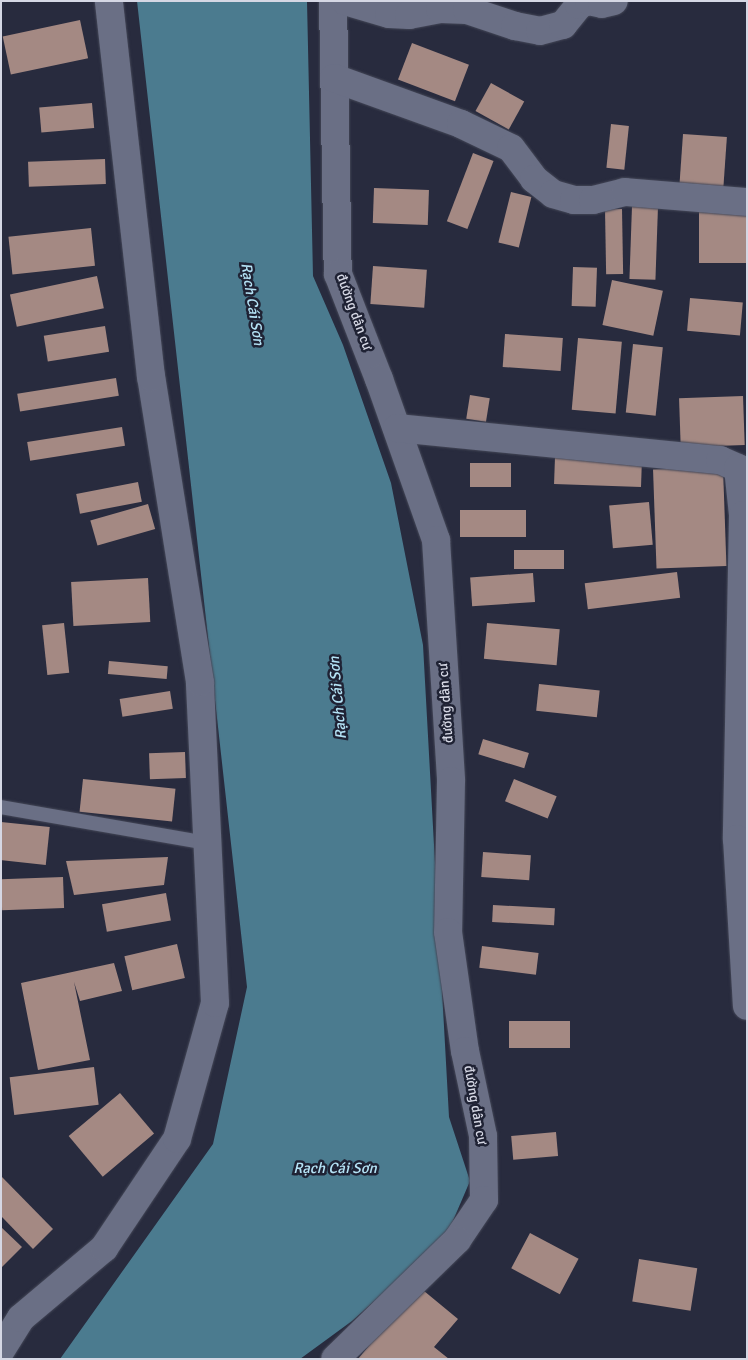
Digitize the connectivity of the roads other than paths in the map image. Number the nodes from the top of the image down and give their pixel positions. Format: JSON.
{"nodes":[{"id":1,"x":109,"y":1,"type":"edge"},
{"id":2,"x":333,"y":1,"type":"edge"},
{"id":3,"x":346,"y":1,"type":"edge"},
{"id":4,"x":588,"y":1,"type":"edge"},
{"id":5,"x":614,"y":1,"type":"edge"},
{"id":6,"x":334,"y":78,"type":"junction"},
{"id":7,"x":747,"y":202,"type":"edge"},
{"id":8,"x":397,"y":428,"type":"junction"},
{"id":9,"x":741,"y":465,"type":"edge"},
{"id":10,"x":1,"y":807,"type":"edge"},
{"id":11,"x":742,"y":839,"type":"edge"},
{"id":12,"x":208,"y":843,"type":"junction"},
{"id":13,"x":747,"y":1006,"type":"edge"},
{"id":14,"x":1,"y":1350,"type":"edge"},
{"id":15,"x":334,"y":1359,"type":"edge"}],
"edges":[{"from":1,"to":12,"type":"street"},
{"from":2,"to":6,"type":"street","name":"đường dân cư"},
{"from":3,"to":4,"type":"street"},
{"from":4,"to":5,"type":"street"},
{"from":6,"to":7,"type":"street"},
{"from":6,"to":8,"type":"street","name":"đường dân cư"},
{"from":8,"to":9,"type":"street"},
{"from":8,"to":15,"type":"street","name":"đường dân cư"},
{"from":9,"to":11,"type":"street"},
{"from":10,"to":12,"type":"lane"},
{"from":11,"to":13,"type":"street"},
{"from":12,"to":14,"type":"street"}]}
